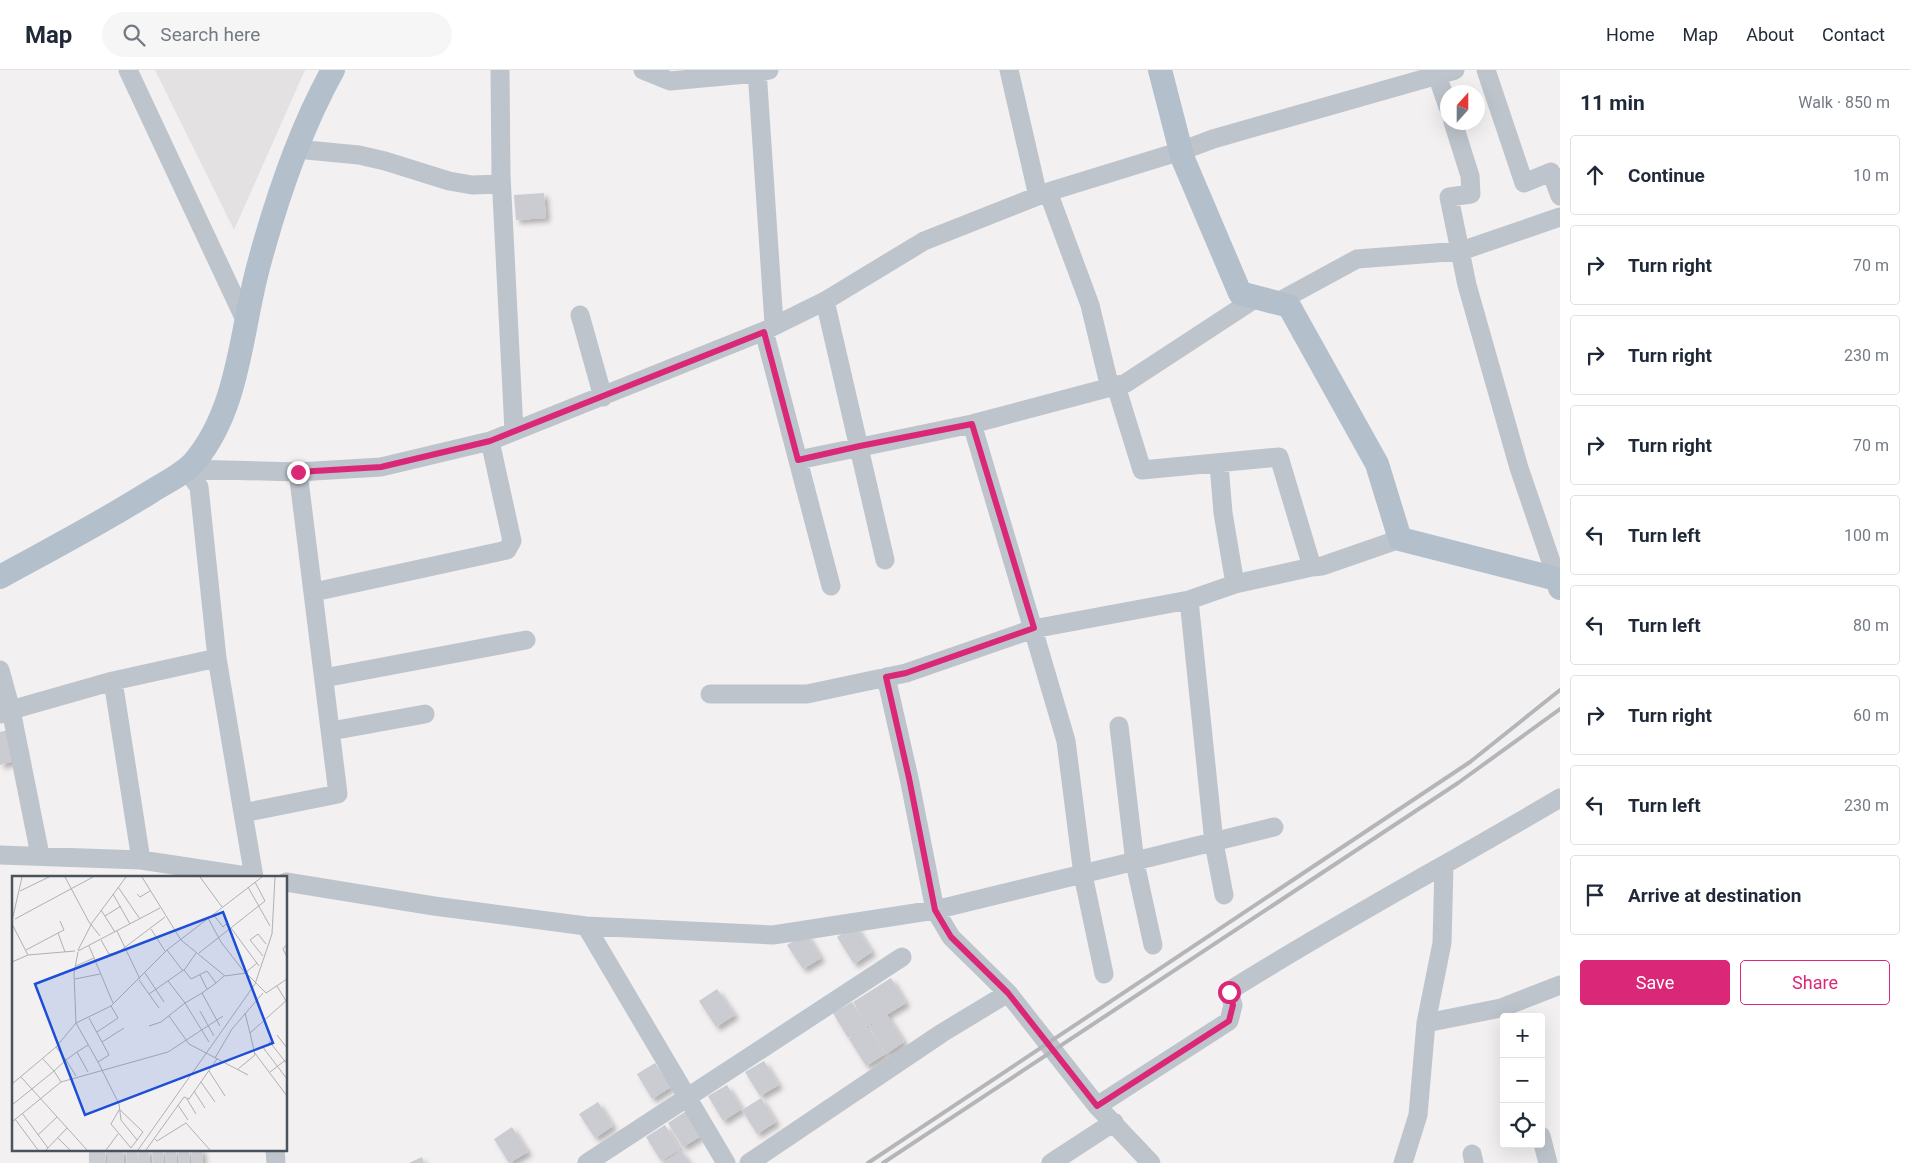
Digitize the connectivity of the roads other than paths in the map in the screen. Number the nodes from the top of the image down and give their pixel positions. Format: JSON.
{"nodes":[{"id":1,"x":128,"y":70,"type":"edge"},
{"id":2,"x":333,"y":70,"type":"edge"},
{"id":3,"x":500,"y":70,"type":"edge"},
{"id":4,"x":643,"y":70,"type":"edge"},
{"id":5,"x":1009,"y":70,"type":"edge"},
{"id":6,"x":1160,"y":70,"type":"edge"},
{"id":7,"x":1455,"y":70,"type":"edge"},
{"id":8,"x":1486,"y":70,"type":"edge"},
{"id":9,"x":761,"y":71,"type":"edge"},
{"id":10,"x":1437,"y":75,"type":"junction"},
{"id":11,"x":1440,"y":85,"type":"edge"},
{"id":12,"x":1455,"y":130,"type":"edge"},
{"id":13,"x":296,"y":149,"type":"junction"},
{"id":14,"x":1181,"y":151,"type":"junction"},
{"id":15,"x":501,"y":184,"type":"junction"},
{"id":16,"x":1043,"y":194,"type":"junction"},
{"id":17,"x":1560,"y":196,"type":"edge"},
{"id":18,"x":1560,"y":218,"type":"edge"},
{"id":19,"x":1461,"y":251,"type":"junction"},
{"id":20,"x":825,"y":300,"type":"junction"},
{"id":21,"x":1266,"y":300,"type":"junction"},
{"id":22,"x":580,"y":315,"type":"dead end"},
{"id":23,"x":246,"y":324,"type":"junction"},
{"id":24,"x":769,"y":328,"type":"junction"},
{"id":25,"x":1113,"y":387,"type":"junction"},
{"id":26,"x":603,"y":397,"type":"junction"},
{"id":27,"x":972,"y":424,"type":"junction"},
{"id":28,"x":514,"y":431,"type":"junction"},
{"id":29,"x":490,"y":441,"type":"junction"},
{"id":30,"x":860,"y":446,"type":"junction"},
{"id":31,"x":798,"y":460,"type":"junction"},
{"id":32,"x":1219,"y":464,"type":"junction"},
{"id":33,"x":186,"y":469,"type":"junction"},
{"id":34,"x":298,"y":472,"type":"junction"},
{"id":35,"x":1400,"y":539,"type":"junction"},
{"id":36,"x":885,"y":560,"type":"dead end"},
{"id":37,"x":1312,"y":567,"type":"junction"},
{"id":38,"x":0,"y":576,"type":"edge"},
{"id":39,"x":1558,"y":578,"type":"edge"},
{"id":40,"x":1235,"y":584,"type":"junction"},
{"id":41,"x":831,"y":586,"type":"dead end"},
{"id":42,"x":314,"y":592,"type":"junction"},
{"id":43,"x":1189,"y":600,"type":"junction"},
{"id":44,"x":1034,"y":628,"type":"junction"},
{"id":45,"x":526,"y":640,"type":"dead end"},
{"id":46,"x":217,"y":658,"type":"junction"},
{"id":47,"x":0,"y":670,"type":"edge"},
{"id":48,"x":886,"y":677,"type":"junction"},
{"id":49,"x":324,"y":678,"type":"junction"},
{"id":50,"x":113,"y":680,"type":"junction"},
{"id":51,"x":710,"y":694,"type":"dead end"},
{"id":52,"x":6,"y":712,"type":"edge"},
{"id":53,"x":426,"y":714,"type":"dead end"},
{"id":54,"x":1119,"y":726,"type":"dead end"},
{"id":55,"x":331,"y":731,"type":"junction"},
{"id":56,"x":1560,"y":798,"type":"edge"},
{"id":57,"x":243,"y":813,"type":"junction"},
{"id":58,"x":1274,"y":827,"type":"dead end"},
{"id":59,"x":1214,"y":843,"type":"junction"},
{"id":60,"x":0,"y":855,"type":"edge"},
{"id":61,"x":40,"y":855,"type":"junction"},
{"id":62,"x":141,"y":860,"type":"junction"},
{"id":63,"x":1135,"y":863,"type":"junction"},
{"id":64,"x":1444,"y":866,"type":"junction"},
{"id":65,"x":1083,"y":875,"type":"junction"},
{"id":66,"x":246,"y":876,"type":"edge"},
{"id":67,"x":253,"y":876,"type":"edge"},
{"id":68,"x":288,"y":882,"type":"edge"},
{"id":69,"x":1224,"y":894,"type":"dead end"},
{"id":70,"x":935,"y":910,"type":"junction"},
{"id":71,"x":586,"y":926,"type":"junction"},
{"id":72,"x":1153,"y":945,"type":"dead end"},
{"id":73,"x":902,"y":957,"type":"dead end"},
{"id":74,"x":1104,"y":974,"type":"dead end"},
{"id":75,"x":1560,"y":985,"type":"edge"},
{"id":76,"x":1008,"y":993,"type":"junction"},
{"id":77,"x":1426,"y":1023,"type":"junction"},
{"id":78,"x":686,"y":1098,"type":"junction"},
{"id":79,"x":1097,"y":1106,"type":"junction"},
{"id":80,"x":1114,"y":1122,"type":"junction"},
{"id":81,"x":1544,"y":1148,"type":"edge"},
{"id":82,"x":275,"y":1150,"type":"edge"},
{"id":83,"x":276,"y":1163,"type":"edge"},
{"id":84,"x":586,"y":1163,"type":"edge"},
{"id":85,"x":726,"y":1163,"type":"edge"},
{"id":86,"x":748,"y":1163,"type":"edge"},
{"id":87,"x":1051,"y":1163,"type":"edge"},
{"id":88,"x":1151,"y":1163,"type":"edge"},
{"id":89,"x":1403,"y":1163,"type":"edge"},
{"id":90,"x":1548,"y":1163,"type":"edge"}],
"edges":[{"from":1,"to":23,"type":"street"},
{"from":2,"to":13,"type":"main road"},
{"from":3,"to":15,"type":"street"},
{"from":4,"to":9,"type":"street"},
{"from":5,"to":16,"type":"street"},
{"from":6,"to":14,"type":"main road"},
{"from":7,"to":10,"type":"street"},
{"from":8,"to":17,"type":"street"},
{"from":9,"to":24,"type":"street"},
{"from":10,"to":11,"type":"street"},
{"from":10,"to":14,"type":"street"},
{"from":12,"to":19,"type":"street"},
{"from":13,"to":15,"type":"street"},
{"from":13,"to":23,"type":"main road"},
{"from":14,"to":16,"type":"street"},
{"from":14,"to":21,"type":"main road"},
{"from":15,"to":28,"type":"street"},
{"from":16,"to":20,"type":"street"},
{"from":16,"to":25,"type":"street"},
{"from":18,"to":19,"type":"street"},
{"from":19,"to":21,"type":"street"},
{"from":19,"to":39,"type":"street"},
{"from":20,"to":24,"type":"street"},
{"from":20,"to":30,"type":"street"},
{"from":21,"to":25,"type":"street"},
{"from":21,"to":35,"type":"main road"},
{"from":22,"to":26,"type":"street"},
{"from":23,"to":33,"type":"main road"},
{"from":24,"to":26,"type":"street"},
{"from":24,"to":31,"type":"street"},
{"from":25,"to":27,"type":"street"},
{"from":25,"to":32,"type":"street"},
{"from":26,"to":28,"type":"street"},
{"from":27,"to":30,"type":"street"},
{"from":27,"to":44,"type":"street"},
{"from":28,"to":29,"type":"street"},
{"from":29,"to":34,"type":"street"},
{"from":29,"to":42,"type":"street"},
{"from":30,"to":31,"type":"street"},
{"from":30,"to":36,"type":"street"},
{"from":31,"to":41,"type":"street"},
{"from":32,"to":37,"type":"street"},
{"from":32,"to":40,"type":"street"},
{"from":33,"to":34,"type":"street"},
{"from":33,"to":38,"type":"main road"},
{"from":33,"to":46,"type":"street"},
{"from":34,"to":42,"type":"street"},
{"from":35,"to":37,"type":"street"},
{"from":35,"to":39,"type":"main road"},
{"from":37,"to":40,"type":"street"},
{"from":40,"to":43,"type":"street"},
{"from":42,"to":49,"type":"street"},
{"from":43,"to":44,"type":"street"},
{"from":43,"to":59,"type":"street"},
{"from":44,"to":48,"type":"street"},
{"from":44,"to":65,"type":"street"},
{"from":45,"to":49,"type":"street"},
{"from":46,"to":50,"type":"street"},
{"from":46,"to":57,"type":"street"},
{"from":47,"to":52,"type":"street"},
{"from":48,"to":51,"type":"street"},
{"from":48,"to":70,"type":"street"},
{"from":49,"to":55,"type":"street"},
{"from":50,"to":52,"type":"street"},
{"from":50,"to":62,"type":"street"},
{"from":52,"to":61,"type":"street"},
{"from":53,"to":55,"type":"street"},
{"from":54,"to":63,"type":"street"},
{"from":55,"to":57,"type":"street"},
{"from":56,"to":64,"type":"street"},
{"from":57,"to":67,"type":"street"},
{"from":58,"to":59,"type":"street"},
{"from":59,"to":63,"type":"street"},
{"from":59,"to":69,"type":"street"},
{"from":60,"to":61,"type":"street"},
{"from":61,"to":62,"type":"street"},
{"from":62,"to":66,"type":"street"},
{"from":63,"to":65,"type":"street"},
{"from":63,"to":72,"type":"street"},
{"from":64,"to":77,"type":"street"},
{"from":64,"to":79,"type":"street"},
{"from":65,"to":70,"type":"street"},
{"from":65,"to":74,"type":"street"},
{"from":68,"to":71,"type":"street"},
{"from":70,"to":71,"type":"street"},
{"from":70,"to":76,"type":"street"},
{"from":71,"to":78,"type":"street"},
{"from":73,"to":78,"type":"street"},
{"from":75,"to":77,"type":"street"},
{"from":76,"to":79,"type":"street"},
{"from":76,"to":86,"type":"street"},
{"from":77,"to":89,"type":"street"},
{"from":78,"to":84,"type":"street"},
{"from":78,"to":85,"type":"street"},
{"from":79,"to":80,"type":"street"},
{"from":80,"to":87,"type":"street"},
{"from":80,"to":88,"type":"street"},
{"from":81,"to":90,"type":"street"},
{"from":82,"to":83,"type":"street"}]}
